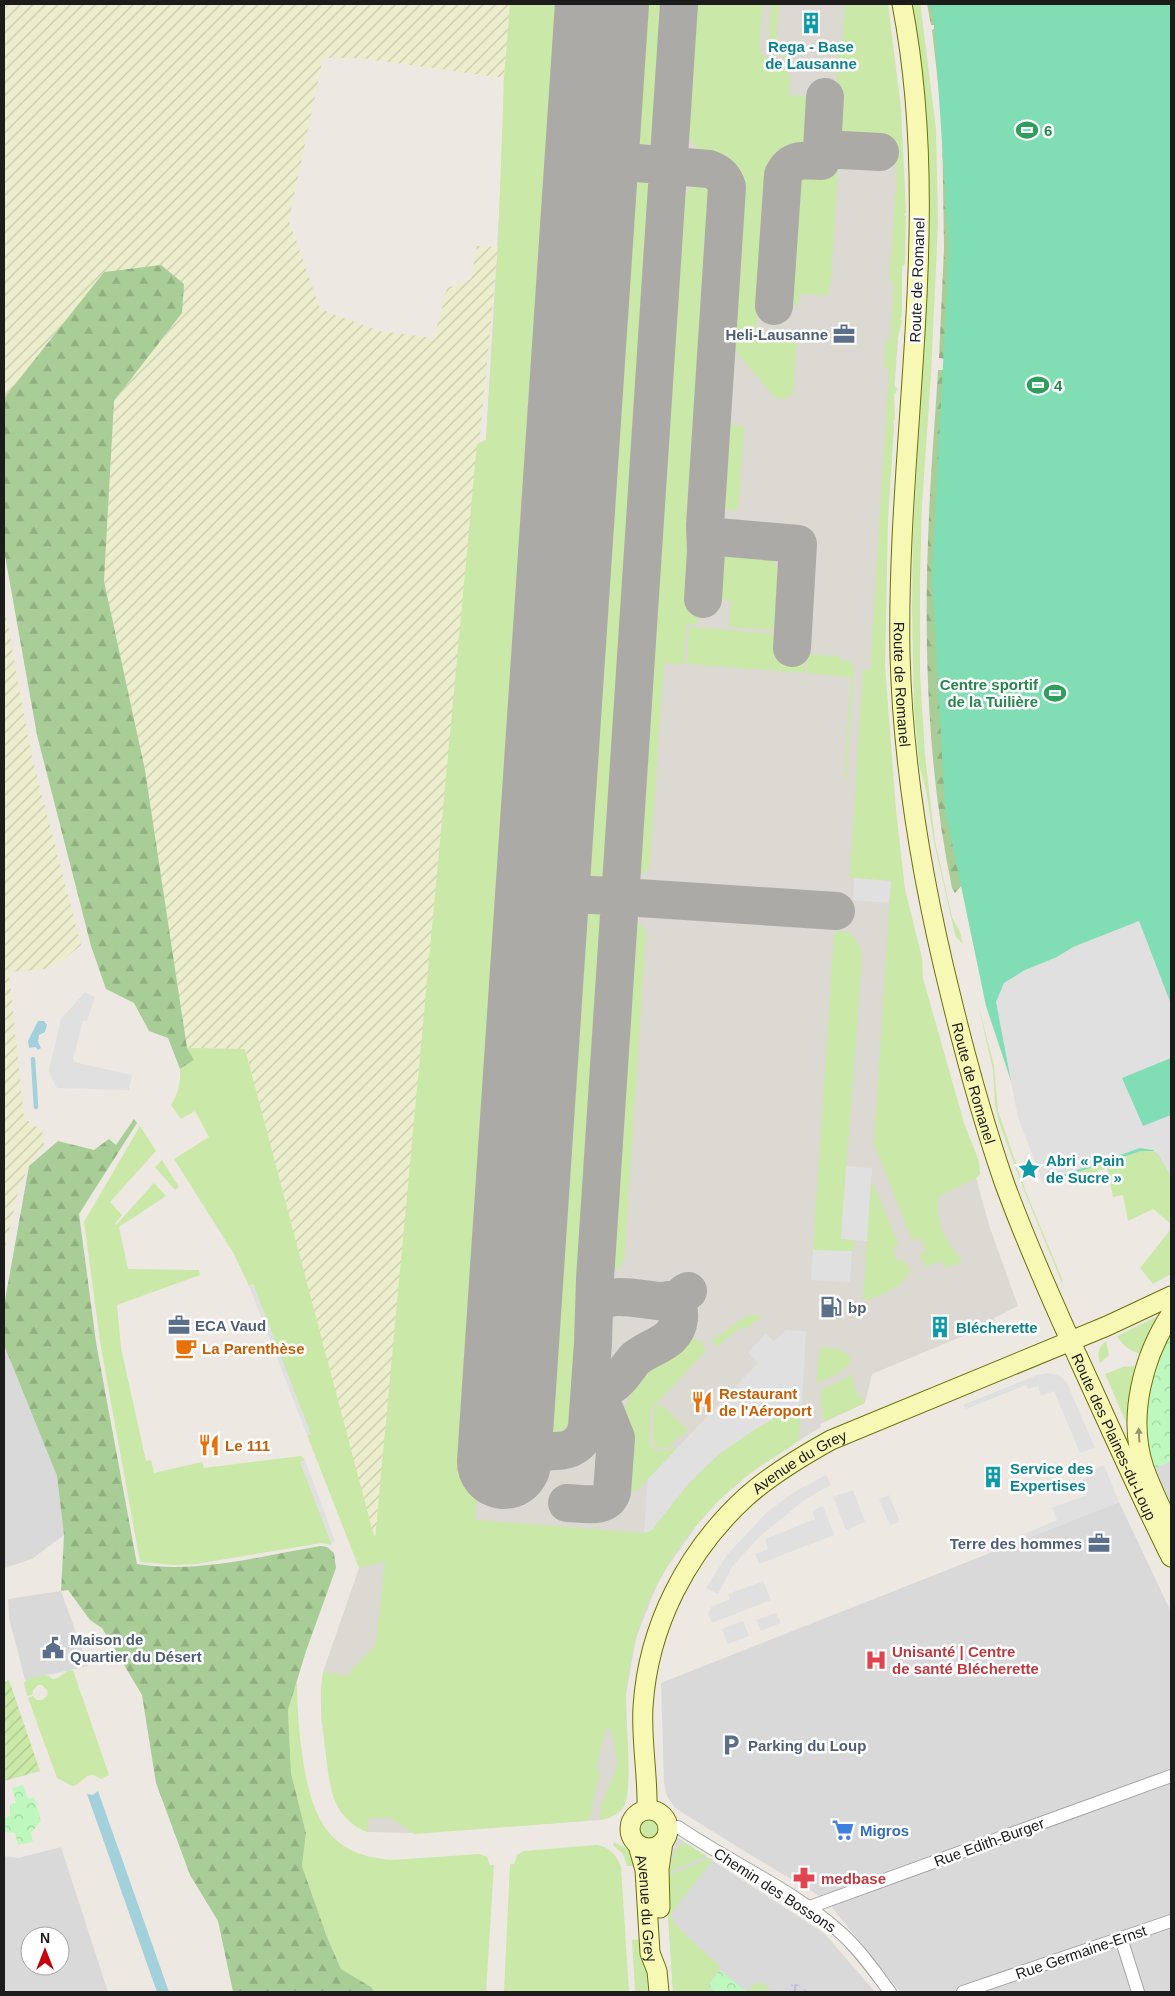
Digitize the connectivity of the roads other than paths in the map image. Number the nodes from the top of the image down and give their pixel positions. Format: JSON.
{"nodes":[{"id":1,"x":902,"y":4,"type":"edge"},
{"id":2,"x":1171,"y":1296,"type":"edge"},
{"id":3,"x":1171,"y":1314,"type":"edge"},
{"id":4,"x":1070,"y":1342,"type":"junction"},
{"id":5,"x":1171,"y":1531,"type":"edge"},
{"id":6,"x":1171,"y":1557,"type":"edge"},
{"id":7,"x":1171,"y":1776,"type":"edge"},
{"id":8,"x":647,"y":1809,"type":"junction"},
{"id":9,"x":666,"y":1835,"type":"junction"},
{"id":10,"x":638,"y":1845,"type":"junction"},
{"id":11,"x":807,"y":1908,"type":"junction"},
{"id":12,"x":1171,"y":1921,"type":"edge"},
{"id":13,"x":1121,"y":1938,"type":"junction"},
{"id":14,"x":657,"y":1971,"type":"junction"},
{"id":15,"x":658,"y":1992,"type":"edge"},
{"id":16,"x":890,"y":1992,"type":"edge"},
{"id":17,"x":963,"y":1992,"type":"edge"},
{"id":18,"x":1138,"y":1992,"type":"edge"}],
"edges":[{"from":1,"to":4,"type":"main road","name":"Route de Romanel"},
{"from":2,"to":4,"type":"main road","name":"Avenue du Grey"},
{"from":5,"to":3,"type":"main road","name":"Route des Plaines-du-Loup","one_way":true},
{"from":4,"to":6,"type":"main road","name":"Route des Plaines-du-Loup"},
{"from":4,"to":8,"type":"main road","name":"Avenue du Grey"},
{"from":7,"to":11,"type":"street","name":"Rue Edith-Burger"},
{"from":8,"to":9,"type":"main road"},
{"from":8,"to":10,"type":"main road"},
{"from":9,"to":10,"type":"main road"},
{"from":9,"to":11,"type":"street","name":"Chemin des Bossons"},
{"from":9,"to":14,"type":"main road","name":"Avenue du Grey"},
{"from":10,"to":14,"type":"main road","name":"Avenue du Grey"},
{"from":11,"to":16,"type":"street","name":"Chemin des Bossons"},
{"from":12,"to":13,"type":"street","name":"Rue Germaine-Ernst"},
{"from":13,"to":17,"type":"street","name":"Rue Germaine-Ernst"},
{"from":13,"to":18,"type":"street"},
{"from":14,"to":15,"type":"main road","name":"Avenue du Grey"}]}
